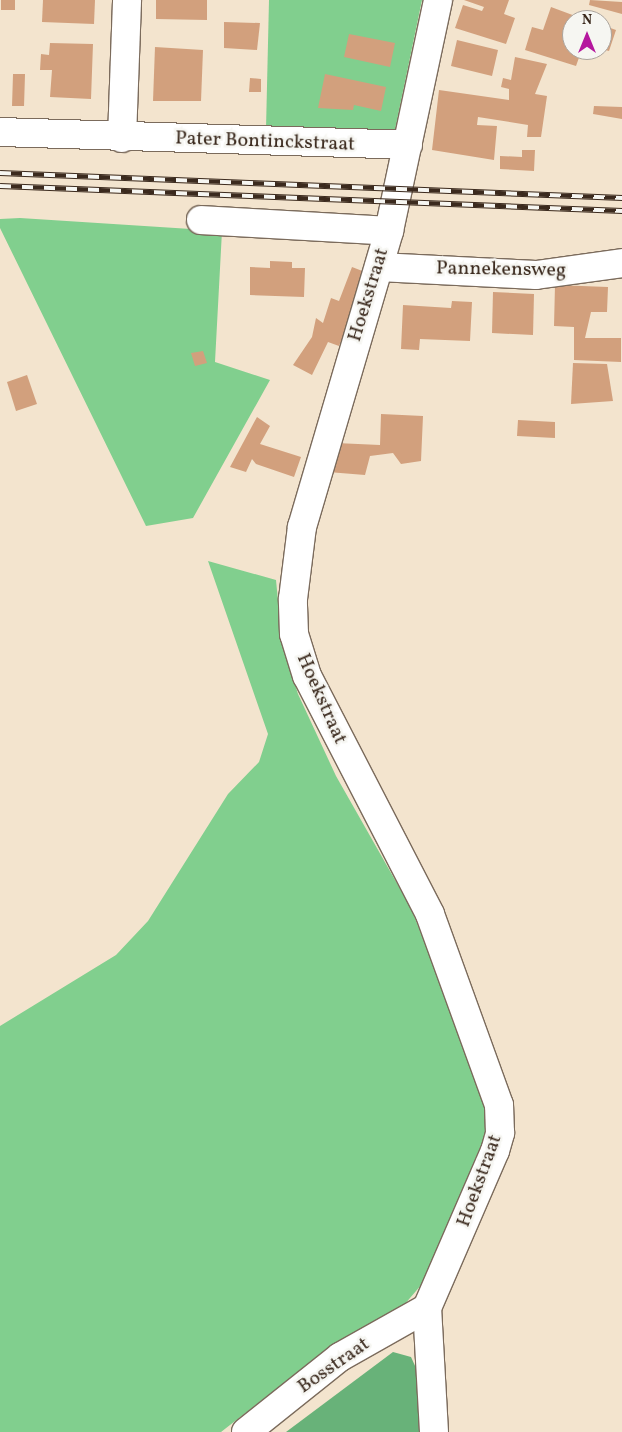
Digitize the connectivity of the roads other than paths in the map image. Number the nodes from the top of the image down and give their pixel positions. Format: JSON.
{"nodes":[{"id":1,"x":127,"y":0,"type":"edge"},
{"id":2,"x":438,"y":0,"type":"edge"},
{"id":3,"x":0,"y":132,"type":"edge"},
{"id":4,"x":122,"y":138,"type":"junction"},
{"id":5,"x":408,"y":145,"type":"junction"},
{"id":6,"x":201,"y":220,"type":"dead end"},
{"id":7,"x":389,"y":231,"type":"junction"},
{"id":8,"x":622,"y":263,"type":"edge"},
{"id":9,"x":379,"y":266,"type":"junction"},
{"id":10,"x":427,"y":1308,"type":"junction"},
{"id":11,"x":246,"y":1432,"type":"edge"},
{"id":12,"x":434,"y":1432,"type":"edge"}],
"edges":[{"from":1,"to":4,"type":"street"},
{"from":2,"to":5,"type":"street","name":"Hoekstraat"},
{"from":3,"to":4,"type":"street","name":"Pater Bontinckstraat"},
{"from":4,"to":5,"type":"street","name":"Pater Bontinckstraat"},
{"from":5,"to":7,"type":"street","name":"Hoekstraat"},
{"from":6,"to":7,"type":"street"},
{"from":7,"to":9,"type":"street","name":"Hoekstraat"},
{"from":8,"to":9,"type":"street","name":"Pannekensweg"},
{"from":9,"to":10,"type":"street","name":"Hoekstraat"},
{"from":10,"to":11,"type":"street","name":"Bosstraat"},
{"from":10,"to":12,"type":"street"}]}
